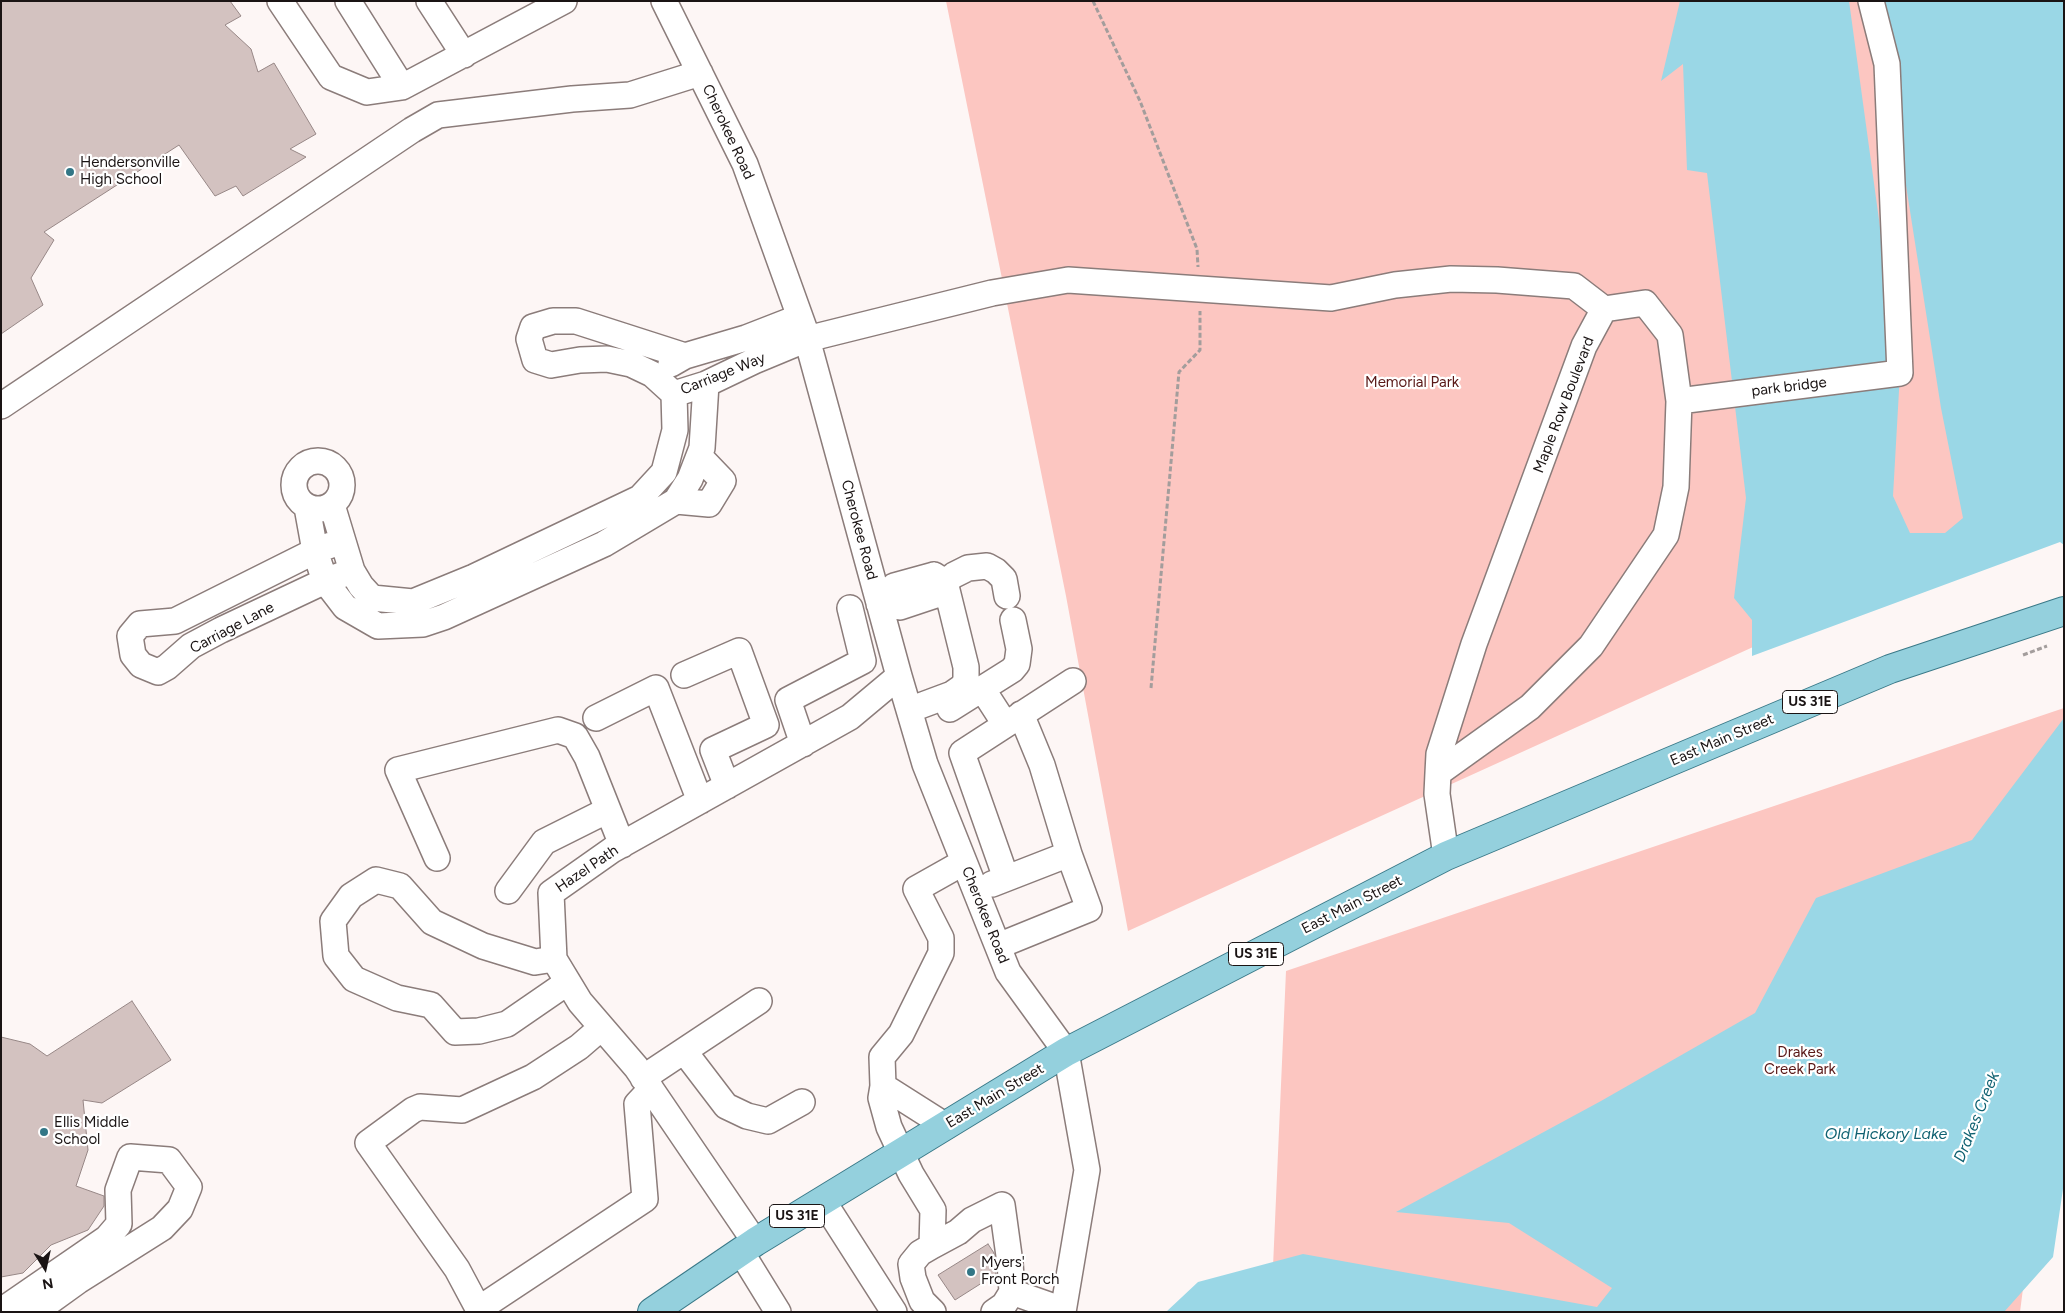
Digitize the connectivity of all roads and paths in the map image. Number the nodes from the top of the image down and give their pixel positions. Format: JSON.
{"nodes":[{"id":1,"x":280,"y":1,"type":"edge"},
{"id":2,"x":348,"y":1,"type":"edge"},
{"id":3,"x":430,"y":1,"type":"edge"},
{"id":4,"x":564,"y":1,"type":"edge"},
{"id":5,"x":664,"y":1,"type":"edge"},
{"id":6,"x":1093,"y":1,"type":"edge"},
{"id":7,"x":1872,"y":1,"type":"edge"},
{"id":8,"x":464,"y":55,"type":"junction"},
{"id":9,"x":700,"y":73,"type":"junction"},
{"id":10,"x":402,"y":88,"type":"junction"},
{"id":11,"x":1200,"y":289,"type":"junction"},
{"id":12,"x":1604,"y":310,"type":"junction"},
{"id":13,"x":803,"y":328,"type":"junction"},
{"id":14,"x":685,"y":356,"type":"junction"},
{"id":15,"x":652,"y":374,"type":"junction"},
{"id":16,"x":706,"y":384,"type":"junction"},
{"id":17,"x":674,"y":394,"type":"junction"},
{"id":18,"x":1679,"y":401,"type":"junction"},
{"id":19,"x":1,"y":406,"type":"edge"},
{"id":20,"x":648,"y":489,"type":"junction"},
{"id":21,"x":673,"y":504,"type":"junction"},
{"id":22,"x":332,"y":505,"type":"junction"},
{"id":23,"x":307,"y":507,"type":"junction"},
{"id":24,"x":578,"y":528,"type":"junction"},
{"id":25,"x":343,"y":540,"type":"junction"},
{"id":26,"x":591,"y":550,"type":"junction"},
{"id":27,"x":315,"y":551,"type":"junction"},
{"id":28,"x":352,"y":571,"type":"junction"},
{"id":29,"x":474,"y":577,"type":"junction"},
{"id":30,"x":325,"y":581,"type":"junction"},
{"id":31,"x":945,"y":582,"type":"junction"},
{"id":32,"x":486,"y":598,"type":"junction"},
{"id":33,"x":879,"y":604,"type":"junction"},
{"id":34,"x":850,"y":608,"type":"dead end"},
{"id":35,"x":2054,"y":614,"type":"edge"},
{"id":36,"x":2047,"y":646,"type":"dead end"},
{"id":37,"x":2023,"y":655,"type":"dead end"},
{"id":38,"x":684,"y":675,"type":"dead end"},
{"id":39,"x":899,"y":676,"type":"junction"},
{"id":40,"x":1072,"y":681,"type":"dead end"},
{"id":41,"x":1151,"y":688,"type":"dead end"},
{"id":42,"x":983,"y":690,"type":"junction"},
{"id":43,"x":596,"y":718,"type":"dead end"},
{"id":44,"x":911,"y":718,"type":"junction"},
{"id":45,"x":1013,"y":719,"type":"junction"},
{"id":46,"x":803,"y":744,"type":"junction"},
{"id":47,"x":1438,"y":773,"type":"junction"},
{"id":48,"x":727,"y":786,"type":"junction"},
{"id":49,"x":700,"y":801,"type":"junction"},
{"id":50,"x":608,"y":810,"type":"junction"},
{"id":51,"x":622,"y":845,"type":"junction"},
{"id":52,"x":1069,"y":854,"type":"junction"},
{"id":53,"x":1446,"y":856,"type":"junction"},
{"id":54,"x":437,"y":858,"type":"dead end"},
{"id":55,"x":964,"y":862,"type":"junction"},
{"id":56,"x":1006,"y":878,"type":"junction"},
{"id":57,"x":508,"y":891,"type":"dead end"},
{"id":58,"x":976,"y":891,"type":"junction"},
{"id":59,"x":998,"y":946,"type":"junction"},
{"id":60,"x":554,"y":959,"type":"junction"},
{"id":61,"x":568,"y":982,"type":"junction"},
{"id":62,"x":759,"y":1001,"type":"dead end"},
{"id":63,"x":601,"y":1028,"type":"junction"},
{"id":64,"x":684,"y":1050,"type":"junction"},
{"id":65,"x":1066,"y":1052,"type":"junction"},
{"id":66,"x":647,"y":1083,"type":"junction"},
{"id":67,"x":883,"y":1086,"type":"junction"},
{"id":68,"x":802,"y":1102,"type":"dead end"},
{"id":69,"x":946,"y":1126,"type":"junction"},
{"id":70,"x":901,"y":1153,"type":"junction"},
{"id":71,"x":823,"y":1201,"type":"junction"},
{"id":72,"x":933,"y":1210,"type":"junction"},
{"id":73,"x":972,"y":1220,"type":"junction"},
{"id":74,"x":932,"y":1246,"type":"junction"},
{"id":75,"x":748,"y":1247,"type":"junction"},
{"id":76,"x":1012,"y":1292,"type":"junction"},
{"id":77,"x":480,"y":1310,"type":"edge"},
{"id":78,"x":1,"y":1311,"type":"edge"},
{"id":79,"x":1063,"y":1311,"type":"edge"},
{"id":80,"x":35,"y":1312,"type":"edge"},
{"id":81,"x":652,"y":1312,"type":"edge"},
{"id":82,"x":778,"y":1312,"type":"edge"},
{"id":83,"x":894,"y":1312,"type":"edge"},
{"id":84,"x":933,"y":1312,"type":"edge"},
{"id":85,"x":994,"y":1312,"type":"edge"}],
"edges":[{"from":1,"to":10,"type":"street"},
{"from":2,"to":10,"type":"street"},
{"from":3,"to":8,"type":"street"},
{"from":4,"to":8,"type":"street"},
{"from":5,"to":9,"type":"street","name":"Cherokee Road"},
{"from":6,"to":11,"type":"path"},
{"from":7,"to":18,"type":"street","name":"park bridge"},
{"from":8,"to":10,"type":"street"},
{"from":9,"to":13,"type":"street","name":"Cherokee Road"},
{"from":9,"to":19,"type":"street"},
{"from":11,"to":12,"type":"street"},
{"from":11,"to":13,"type":"street"},
{"from":11,"to":41,"type":"path"},
{"from":12,"to":18,"type":"street"},
{"from":12,"to":47,"type":"street","name":"Maple Row Boulevard"},
{"from":13,"to":14,"type":"street","name":"Carriage Way"},
{"from":13,"to":16,"type":"street","name":"Carriage Way"},
{"from":13,"to":33,"type":"street","name":"Cherokee Road"},
{"from":14,"to":15,"type":"street","name":"Carriage Way"},
{"from":14,"to":15,"type":"street"},
{"from":15,"to":17,"type":"street","name":"Carriage Way"},
{"from":16,"to":17,"type":"street","name":"Carriage Way"},
{"from":16,"to":21,"type":"street"},
{"from":17,"to":20,"type":"street"},
{"from":18,"to":47,"type":"street"},
{"from":20,"to":21,"type":"street"},
{"from":20,"to":24,"type":"street"},
{"from":21,"to":26,"type":"street"},
{"from":22,"to":23,"type":"street"},
{"from":22,"to":23,"type":"street"},
{"from":22,"to":25,"type":"street"},
{"from":23,"to":27,"type":"street"},
{"from":24,"to":26,"type":"street"},
{"from":24,"to":29,"type":"street"},
{"from":25,"to":27,"type":"street","name":"Carriage Lane"},
{"from":25,"to":28,"type":"street"},
{"from":26,"to":32,"type":"street"},
{"from":27,"to":30,"type":"street"},
{"from":27,"to":30,"type":"street","name":"Carriage Lane"},
{"from":28,"to":29,"type":"street"},
{"from":28,"to":30,"type":"street","name":"Carriage Lane"},
{"from":29,"to":32,"type":"street"},
{"from":30,"to":32,"type":"street"},
{"from":31,"to":33,"type":"street"},
{"from":31,"to":42,"type":"street"},
{"from":31,"to":44,"type":"street"},
{"from":33,"to":39,"type":"street","name":"Cherokee Road"},
{"from":34,"to":46,"type":"street"},
{"from":35,"to":53,"type":"main road","name":"East Main Street","number":"US 31E"},
{"from":36,"to":37,"type":"path"},
{"from":38,"to":48,"type":"street"},
{"from":39,"to":44,"type":"street","name":"Cherokee Road"},
{"from":39,"to":46,"type":"street","name":"Hazel Path"},
{"from":40,"to":45,"type":"street"},
{"from":42,"to":44,"type":"street"},
{"from":42,"to":45,"type":"street"},
{"from":43,"to":49,"type":"street"},
{"from":44,"to":55,"type":"street","name":"Cherokee Road"},
{"from":45,"to":52,"type":"street"},
{"from":45,"to":56,"type":"street"},
{"from":46,"to":48,"type":"street","name":"Hazel Path"},
{"from":47,"to":53,"type":"street","name":"Maple Row Boulevard"},
{"from":48,"to":49,"type":"street","name":"Hazel Path"},
{"from":49,"to":51,"type":"street","name":"Hazel Path"},
{"from":50,"to":51,"type":"street"},
{"from":50,"to":54,"type":"street"},
{"from":50,"to":57,"type":"street"},
{"from":51,"to":60,"type":"street","name":"Hazel Path"},
{"from":52,"to":56,"type":"street"},
{"from":52,"to":59,"type":"street"},
{"from":53,"to":65,"type":"main road","name":"East Main Street","number":"US 31E"},
{"from":55,"to":58,"type":"street","name":"Cherokee Road"},
{"from":55,"to":67,"type":"street"},
{"from":56,"to":58,"type":"street"},
{"from":58,"to":59,"type":"street","name":"Cherokee Road"},
{"from":59,"to":65,"type":"street","name":"Cherokee Road"},
{"from":60,"to":61,"type":"street","name":"Hazel Path"},
{"from":60,"to":61,"type":"street"},
{"from":61,"to":63,"type":"street","name":"Hazel Path"},
{"from":62,"to":64,"type":"street"},
{"from":63,"to":66,"type":"street","name":"Hazel Path"},
{"from":63,"to":77,"type":"street"},
{"from":64,"to":66,"type":"street"},
{"from":64,"to":68,"type":"street"},
{"from":65,"to":69,"type":"main road","name":"East Main Street","number":"US 31E"},
{"from":65,"to":79,"type":"street"},
{"from":66,"to":75,"type":"street","name":"Hazel Path"},
{"from":66,"to":77,"type":"street"},
{"from":67,"to":69,"type":"street"},
{"from":67,"to":70,"type":"street"},
{"from":69,"to":70,"type":"main road","name":"East Main Street","number":"US 31E"},
{"from":70,"to":71,"type":"main road","name":"East Main Street","number":"US 31E"},
{"from":70,"to":72,"type":"street"},
{"from":71,"to":75,"type":"main road","name":"East Main Street","number":"US 31E"},
{"from":71,"to":83,"type":"street"},
{"from":72,"to":73,"type":"street"},
{"from":72,"to":74,"type":"street"},
{"from":73,"to":74,"type":"street"},
{"from":73,"to":76,"type":"street"},
{"from":74,"to":84,"type":"street"},
{"from":75,"to":81,"type":"main road","name":"East Main Street","number":"US 31E"},
{"from":75,"to":82,"type":"street","name":"Hazel Path"},
{"from":76,"to":79,"type":"street"},
{"from":76,"to":85,"type":"street"},
{"from":78,"to":80,"type":"street"}]}
